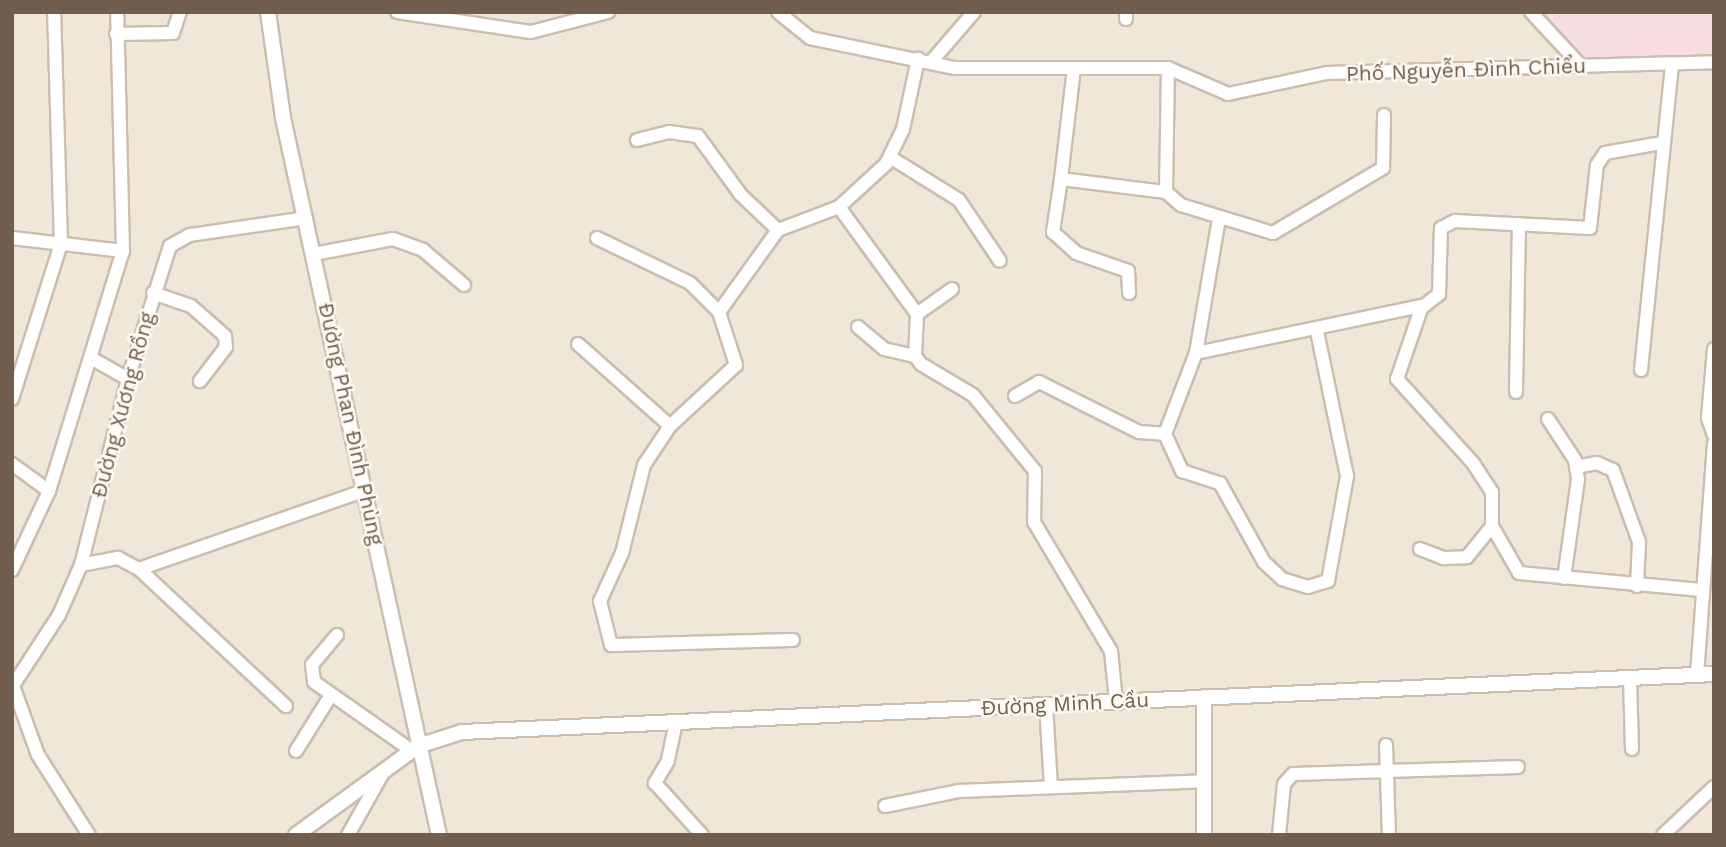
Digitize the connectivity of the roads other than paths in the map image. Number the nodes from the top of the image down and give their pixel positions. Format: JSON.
{"nodes":[{"id":1,"x":54,"y":12,"type":"edge"},
{"id":2,"x":117,"y":12,"type":"edge"},
{"id":3,"x":180,"y":12,"type":"edge"},
{"id":4,"x":268,"y":12,"type":"edge"},
{"id":5,"x":397,"y":12,"type":"edge"},
{"id":6,"x":608,"y":12,"type":"edge"},
{"id":7,"x":778,"y":12,"type":"edge"},
{"id":8,"x":974,"y":12,"type":"edge"},
{"id":9,"x":1531,"y":12,"type":"edge"},
{"id":10,"x":116,"y":34,"type":"junction"},
{"id":11,"x":924,"y":60,"type":"junction"},
{"id":12,"x":1714,"y":62,"type":"edge"},
{"id":13,"x":1672,"y":65,"type":"junction"},
{"id":14,"x":1581,"y":66,"type":"junction"},
{"id":15,"x":1073,"y":68,"type":"junction"},
{"id":16,"x":1168,"y":68,"type":"junction"},
{"id":17,"x":1384,"y":115,"type":"dead end"},
{"id":18,"x":637,"y":140,"type":"dead end"},
{"id":19,"x":1662,"y":143,"type":"junction"},
{"id":20,"x":890,"y":157,"type":"junction"},
{"id":21,"x":1061,"y":179,"type":"junction"},
{"id":22,"x":1166,"y":192,"type":"junction"},
{"id":23,"x":839,"y":207,"type":"junction"},
{"id":24,"x":306,"y":218,"type":"junction"},
{"id":25,"x":1219,"y":218,"type":"junction"},
{"id":26,"x":1519,"y":224,"type":"junction"},
{"id":27,"x":778,"y":230,"type":"junction"},
{"id":28,"x":12,"y":238,"type":"edge"},
{"id":29,"x":597,"y":238,"type":"dead end"},
{"id":30,"x":61,"y":244,"type":"junction"},
{"id":31,"x":123,"y":251,"type":"junction"},
{"id":32,"x":314,"y":254,"type":"junction"},
{"id":33,"x":1000,"y":261,"type":"dead end"},
{"id":34,"x":464,"y":285,"type":"dead end"},
{"id":35,"x":952,"y":289,"type":"dead end"},
{"id":36,"x":153,"y":293,"type":"junction"},
{"id":37,"x":1129,"y":293,"type":"dead end"},
{"id":38,"x":1422,"y":306,"type":"junction"},
{"id":39,"x":719,"y":312,"type":"junction"},
{"id":40,"x":917,"y":314,"type":"junction"},
{"id":41,"x":858,"y":327,"type":"dead end"},
{"id":42,"x":1317,"y":331,"type":"junction"},
{"id":43,"x":578,"y":344,"type":"dead end"},
{"id":44,"x":1714,"y":349,"type":"edge"},
{"id":45,"x":1196,"y":353,"type":"junction"},
{"id":46,"x":915,"y":356,"type":"junction"},
{"id":47,"x":91,"y":358,"type":"junction"},
{"id":48,"x":1641,"y":370,"type":"dead end"},
{"id":49,"x":128,"y":379,"type":"junction"},
{"id":50,"x":200,"y":381,"type":"dead end"},
{"id":51,"x":1516,"y":392,"type":"dead end"},
{"id":52,"x":1015,"y":396,"type":"dead end"},
{"id":53,"x":12,"y":399,"type":"edge"},
{"id":54,"x":1548,"y":419,"type":"dead end"},
{"id":55,"x":670,"y":426,"type":"junction"},
{"id":56,"x":1165,"y":433,"type":"junction"},
{"id":57,"x":1714,"y":435,"type":"edge"},
{"id":58,"x":1714,"y":444,"type":"edge"},
{"id":59,"x":12,"y":464,"type":"edge"},
{"id":60,"x":1576,"y":467,"type":"junction"},
{"id":61,"x":366,"y":490,"type":"junction"},
{"id":62,"x":48,"y":491,"type":"junction"},
{"id":63,"x":1492,"y":526,"type":"junction"},
{"id":64,"x":1420,"y":549,"type":"dead end"},
{"id":65,"x":81,"y":565,"type":"junction"},
{"id":66,"x":139,"y":569,"type":"junction"},
{"id":67,"x":12,"y":570,"type":"edge"},
{"id":68,"x":1564,"y":578,"type":"junction"},
{"id":69,"x":1637,"y":586,"type":"junction"},
{"id":70,"x":1701,"y":590,"type":"junction"},
{"id":71,"x":337,"y":635,"type":"dead end"},
{"id":72,"x":793,"y":639,"type":"dead end"},
{"id":73,"x":1714,"y":674,"type":"edge"},
{"id":74,"x":1697,"y":675,"type":"junction"},
{"id":75,"x":1630,"y":678,"type":"junction"},
{"id":76,"x":14,"y":680,"type":"edge"},
{"id":77,"x":331,"y":695,"type":"junction"},
{"id":78,"x":1204,"y":697,"type":"junction"},
{"id":79,"x":1116,"y":701,"type":"junction"},
{"id":80,"x":1046,"y":705,"type":"junction"},
{"id":81,"x":286,"y":706,"type":"dead end"},
{"id":82,"x":676,"y":722,"type":"junction"},
{"id":83,"x":1386,"y":745,"type":"dead end"},
{"id":84,"x":415,"y":749,"type":"junction"},
{"id":85,"x":1632,"y":749,"type":"dead end"},
{"id":86,"x":296,"y":751,"type":"dead end"},
{"id":87,"x":1518,"y":767,"type":"dead end"},
{"id":88,"x":383,"y":773,"type":"junction"},
{"id":89,"x":1387,"y":775,"type":"junction"},
{"id":90,"x":1204,"y":781,"type":"junction"},
{"id":91,"x":1051,"y":786,"type":"junction"},
{"id":92,"x":1714,"y":787,"type":"edge"},
{"id":93,"x":885,"y":806,"type":"dead end"},
{"id":94,"x":89,"y":835,"type":"edge"},
{"id":95,"x":296,"y":835,"type":"edge"},
{"id":96,"x":348,"y":835,"type":"edge"},
{"id":97,"x":439,"y":835,"type":"edge"},
{"id":98,"x":702,"y":835,"type":"edge"},
{"id":99,"x":1204,"y":835,"type":"edge"},
{"id":100,"x":1279,"y":835,"type":"edge"},
{"id":101,"x":1389,"y":835,"type":"edge"},
{"id":102,"x":1663,"y":835,"type":"edge"}],
"edges":[{"from":1,"to":30,"type":"street"},
{"from":2,"to":10,"type":"street"},
{"from":3,"to":10,"type":"street"},
{"from":4,"to":24,"type":"street","name":"Đường Phan Đình Phùng"},
{"from":5,"to":6,"type":"street"},
{"from":7,"to":11,"type":"street","name":"Phố Nguyễn Đình Chiểu"},
{"from":8,"to":11,"type":"street"},
{"from":9,"to":14,"type":"street"},
{"from":10,"to":31,"type":"street"},
{"from":11,"to":15,"type":"street","name":"Phố Nguyễn Đình Chiểu"},
{"from":11,"to":20,"type":"street"},
{"from":12,"to":13,"type":"street","name":"Phố Nguyễn Đình Chiểu"},
{"from":13,"to":14,"type":"street","name":"Phố Nguyễn Đình Chiểu"},
{"from":13,"to":19,"type":"street"},
{"from":14,"to":16,"type":"street","name":"Phố Nguyễn Đình Chiểu"},
{"from":15,"to":16,"type":"street","name":"Phố Nguyễn Đình Chiểu"},
{"from":15,"to":21,"type":"street"},
{"from":16,"to":22,"type":"street"},
{"from":17,"to":25,"type":"street"},
{"from":18,"to":27,"type":"street"},
{"from":19,"to":26,"type":"street"},
{"from":19,"to":48,"type":"street"},
{"from":20,"to":23,"type":"street"},
{"from":20,"to":33,"type":"street"},
{"from":21,"to":22,"type":"street"},
{"from":21,"to":37,"type":"street"},
{"from":22,"to":25,"type":"street"},
{"from":23,"to":27,"type":"street"},
{"from":23,"to":40,"type":"street"},
{"from":24,"to":32,"type":"street","name":"Đường Phan Đình Phùng"},
{"from":24,"to":36,"type":"street","name":"Đường Xương Rồng"},
{"from":25,"to":45,"type":"street"},
{"from":26,"to":38,"type":"street"},
{"from":26,"to":51,"type":"street"},
{"from":27,"to":39,"type":"street"},
{"from":28,"to":30,"type":"street"},
{"from":29,"to":39,"type":"street"},
{"from":30,"to":31,"type":"street"},
{"from":30,"to":53,"type":"street"},
{"from":31,"to":47,"type":"street"},
{"from":32,"to":34,"type":"street"},
{"from":32,"to":61,"type":"street","name":"Đường Phan Đình Phùng"},
{"from":35,"to":40,"type":"street"},
{"from":36,"to":49,"type":"street","name":"Đường Xương Rồng"},
{"from":36,"to":50,"type":"street"},
{"from":38,"to":42,"type":"street"},
{"from":38,"to":63,"type":"street"},
{"from":39,"to":55,"type":"street"},
{"from":40,"to":46,"type":"street"},
{"from":41,"to":46,"type":"street"},
{"from":42,"to":45,"type":"street"},
{"from":42,"to":56,"type":"street"},
{"from":43,"to":55,"type":"street"},
{"from":44,"to":57,"type":"street"},
{"from":45,"to":56,"type":"street"},
{"from":46,"to":79,"type":"street"},
{"from":47,"to":49,"type":"street"},
{"from":47,"to":62,"type":"street"},
{"from":49,"to":65,"type":"street","name":"Đường Xương Rồng"},
{"from":52,"to":56,"type":"street"},
{"from":54,"to":60,"type":"street"},
{"from":55,"to":72,"type":"street"},
{"from":58,"to":70,"type":"street"},
{"from":59,"to":62,"type":"street"},
{"from":60,"to":68,"type":"street"},
{"from":60,"to":69,"type":"street"},
{"from":61,"to":66,"type":"street"},
{"from":61,"to":84,"type":"street","name":"Đường Phan Đình Phùng"},
{"from":62,"to":67,"type":"street"},
{"from":63,"to":64,"type":"street"},
{"from":63,"to":68,"type":"street"},
{"from":65,"to":66,"type":"street"},
{"from":65,"to":76,"type":"street","name":"Đường Xương Rồng"},
{"from":66,"to":81,"type":"street"},
{"from":68,"to":69,"type":"street"},
{"from":69,"to":70,"type":"street"},
{"from":70,"to":74,"type":"street"},
{"from":71,"to":77,"type":"street"},
{"from":73,"to":74,"type":"street","name":"Đường Minh Cầu"},
{"from":74,"to":75,"type":"street","name":"Đường Minh Cầu"},
{"from":75,"to":78,"type":"street","name":"Đường Minh Cầu"},
{"from":75,"to":85,"type":"street"},
{"from":76,"to":94,"type":"street"},
{"from":77,"to":84,"type":"street"},
{"from":77,"to":86,"type":"street"},
{"from":78,"to":79,"type":"street","name":"Đường Minh Cầu"},
{"from":78,"to":90,"type":"street"},
{"from":79,"to":80,"type":"street","name":"Đường Minh Cầu"},
{"from":80,"to":82,"type":"street","name":"Đường Minh Cầu"},
{"from":80,"to":91,"type":"street"},
{"from":82,"to":84,"type":"street","name":"Đường Minh Cầu"},
{"from":82,"to":98,"type":"street"},
{"from":83,"to":89,"type":"street"},
{"from":84,"to":88,"type":"street","name":"Đường Minh Cầu"},
{"from":84,"to":97,"type":"street","name":"Đường Phan Đình Phùng"},
{"from":87,"to":89,"type":"street"},
{"from":88,"to":95,"type":"street","name":"Đường Minh Cầu"},
{"from":88,"to":96,"type":"street"},
{"from":89,"to":100,"type":"street"},
{"from":89,"to":101,"type":"street"},
{"from":90,"to":91,"type":"street"},
{"from":90,"to":99,"type":"street"},
{"from":91,"to":93,"type":"street"},
{"from":92,"to":102,"type":"street"}]}
